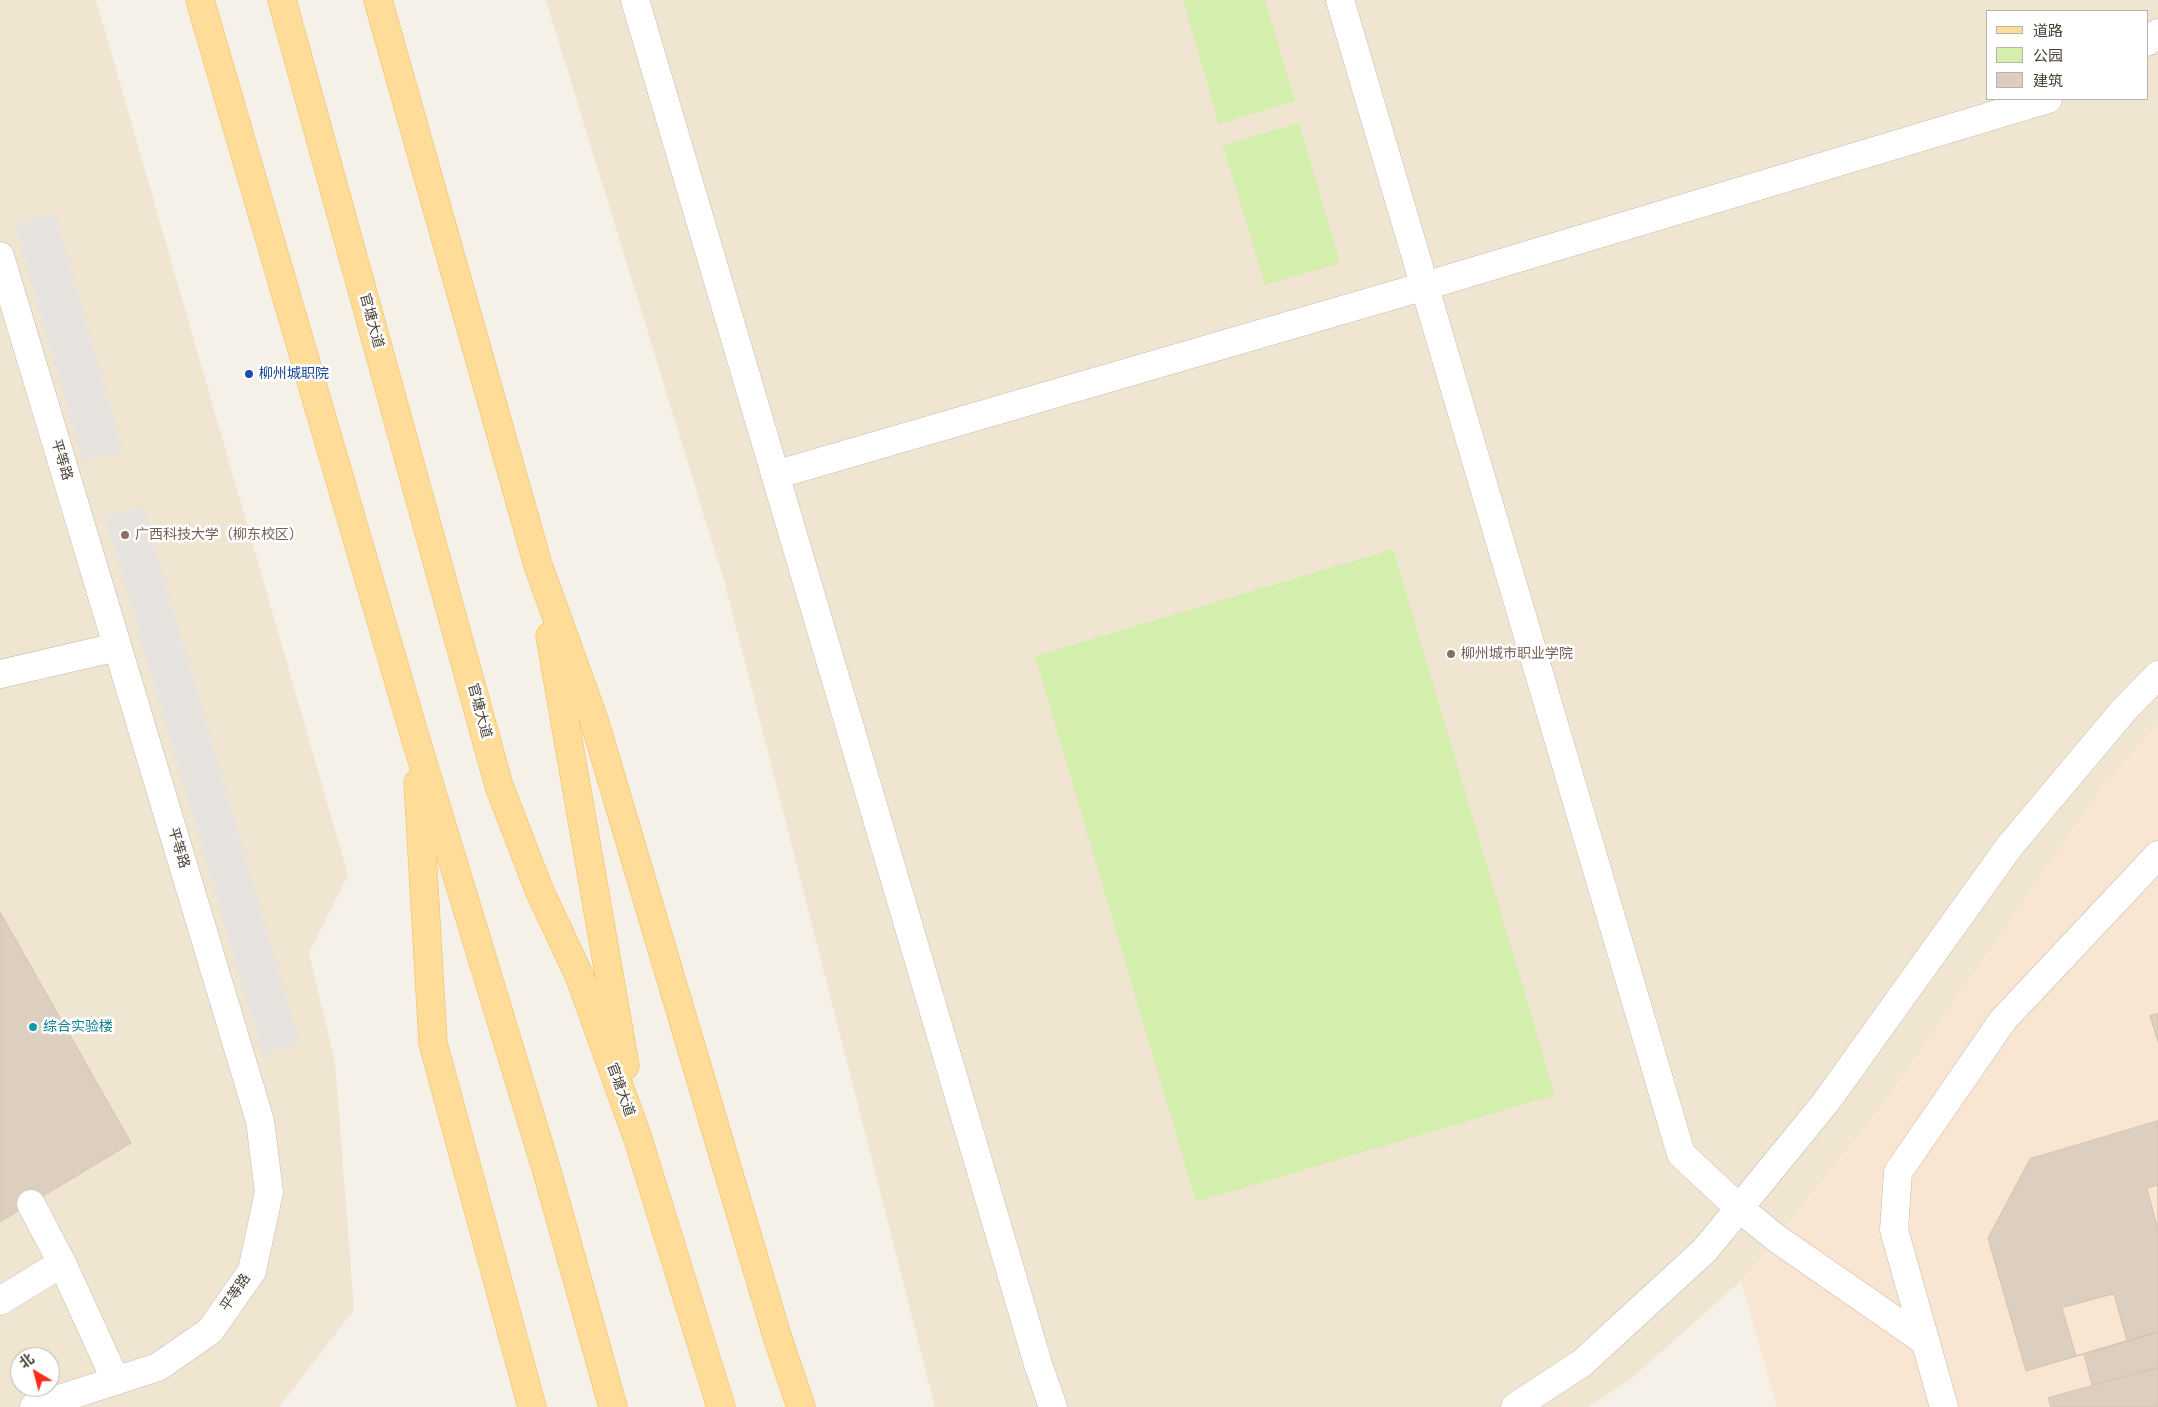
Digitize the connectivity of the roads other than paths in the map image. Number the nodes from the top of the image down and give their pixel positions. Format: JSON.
{"nodes":[{"id":1,"x":200,"y":0,"type":"edge"},
{"id":2,"x":282,"y":0,"type":"edge"},
{"id":3,"x":378,"y":0,"type":"edge"},
{"id":4,"x":635,"y":0,"type":"edge"},
{"id":5,"x":1340,"y":0,"type":"edge"},
{"id":6,"x":2158,"y":33,"type":"edge"},
{"id":7,"x":2148,"y":41,"type":"edge"},
{"id":8,"x":2045,"y":100,"type":"edge"},
{"id":9,"x":0,"y":256,"type":"edge"},
{"id":10,"x":1425,"y":286,"type":"junction"},
{"id":11,"x":775,"y":475,"type":"junction"},
{"id":12,"x":538,"y":565,"type":"junction"},
{"id":13,"x":118,"y":647,"type":"junction"},
{"id":14,"x":0,"y":674,"type":"edge"},
{"id":15,"x":2158,"y":675,"type":"edge"},
{"id":16,"x":415,"y":737,"type":"junction"},
{"id":17,"x":2158,"y":855,"type":"edge"},
{"id":18,"x":638,"y":1139,"type":"junction"},
{"id":19,"x":31,"y":1204,"type":"dead end"},
{"id":20,"x":1739,"y":1208,"type":"junction"},
{"id":21,"x":62,"y":1263,"type":"junction"},
{"id":22,"x":0,"y":1301,"type":"edge"},
{"id":23,"x":1926,"y":1342,"type":"junction"},
{"id":24,"x":116,"y":1381,"type":"junction"},
{"id":25,"x":34,"y":1407,"type":"edge"},
{"id":26,"x":532,"y":1407,"type":"edge"},
{"id":27,"x":613,"y":1407,"type":"edge"},
{"id":28,"x":721,"y":1407,"type":"edge"},
{"id":29,"x":801,"y":1407,"type":"edge"},
{"id":30,"x":1053,"y":1407,"type":"edge"},
{"id":31,"x":1515,"y":1407,"type":"edge"},
{"id":32,"x":1944,"y":1407,"type":"edge"}],
"edges":[{"from":1,"to":16,"type":"main road"},
{"from":2,"to":18,"type":"main road","name":"官塘大道"},
{"from":3,"to":12,"type":"main road"},
{"from":4,"to":11,"type":"lane"},
{"from":5,"to":10,"type":"lane"},
{"from":6,"to":7,"type":"lane"},
{"from":8,"to":10,"type":"lane"},
{"from":9,"to":13,"type":"lane","name":"平等路"},
{"from":10,"to":11,"type":"lane"},
{"from":10,"to":20,"type":"lane"},
{"from":11,"to":30,"type":"lane"},
{"from":12,"to":18,"type":"main road"},
{"from":12,"to":29,"type":"main road"},
{"from":13,"to":14,"type":"lane"},
{"from":13,"to":24,"type":"lane","name":"平等路"},
{"from":15,"to":20,"type":"lane"},
{"from":16,"to":26,"type":"main road"},
{"from":16,"to":27,"type":"main road"},
{"from":17,"to":23,"type":"lane"},
{"from":18,"to":28,"type":"main road","name":"官塘大道"},
{"from":19,"to":21,"type":"lane"},
{"from":20,"to":23,"type":"lane"},
{"from":20,"to":31,"type":"lane"},
{"from":21,"to":22,"type":"lane"},
{"from":21,"to":24,"type":"lane"},
{"from":23,"to":32,"type":"lane"},
{"from":24,"to":25,"type":"lane","name":"平等路"}]}
